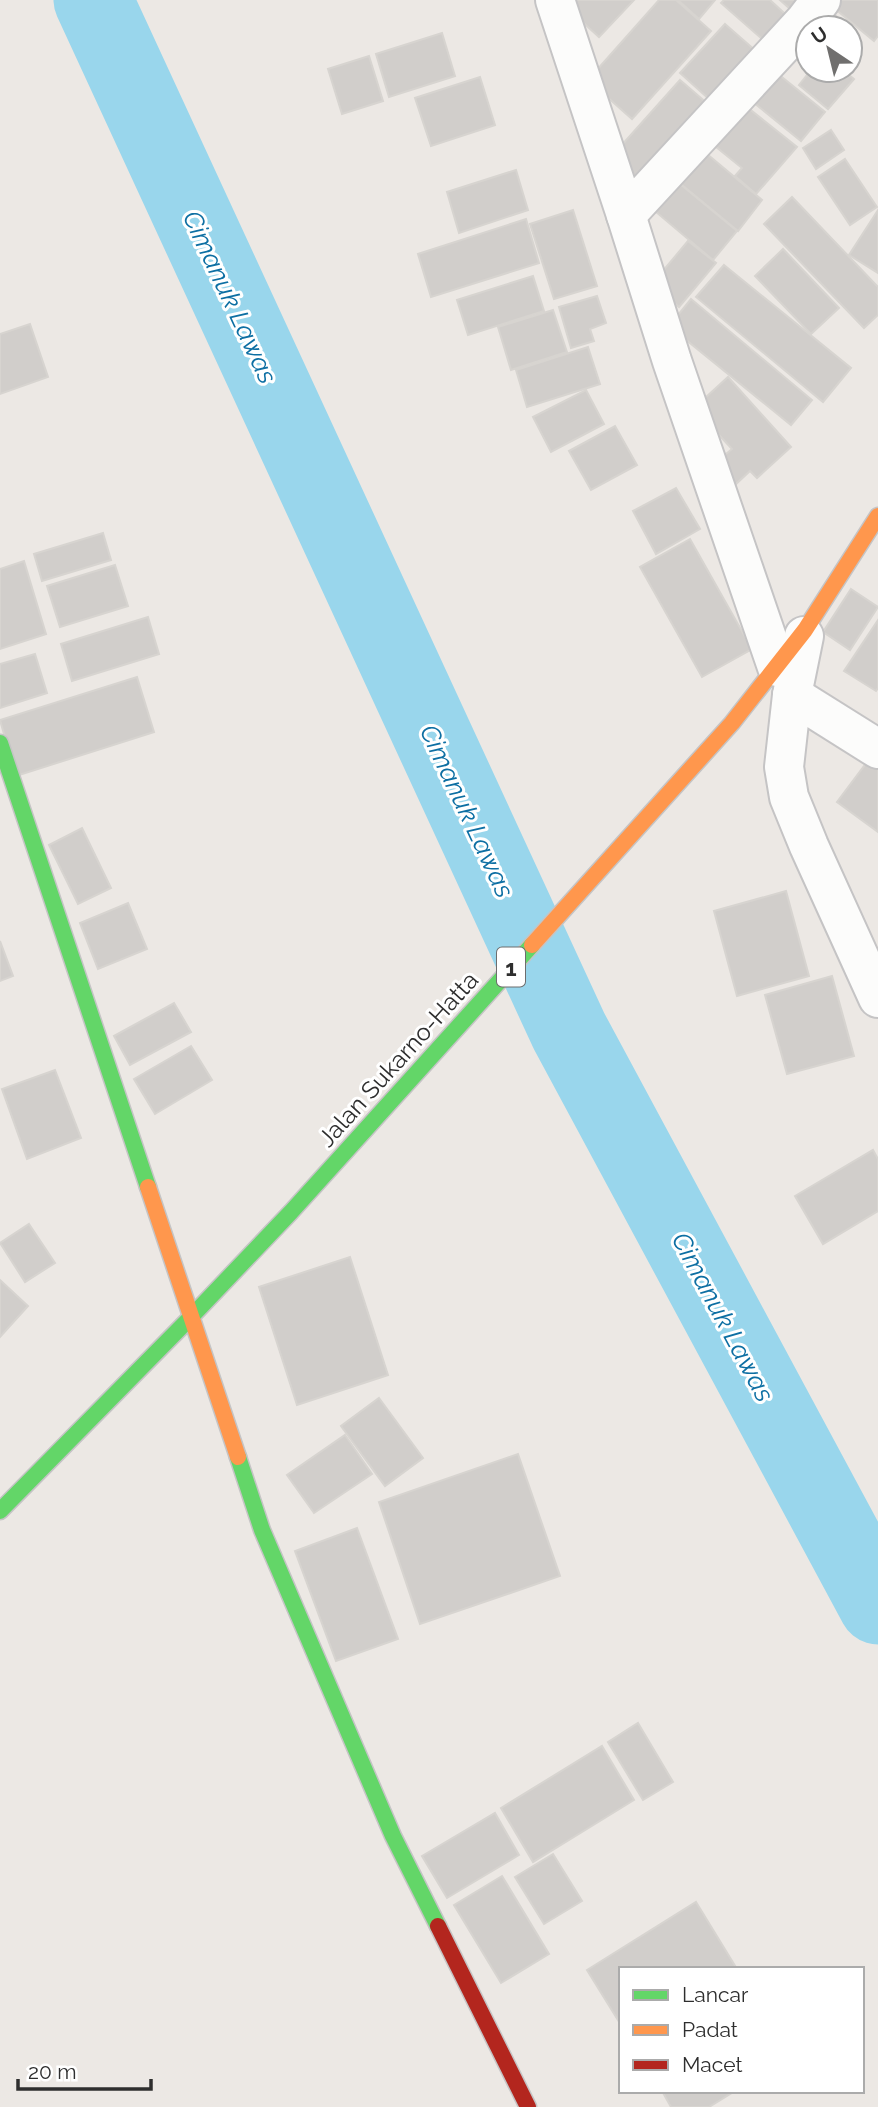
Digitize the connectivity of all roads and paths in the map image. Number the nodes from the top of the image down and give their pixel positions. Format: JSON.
{"nodes":[{"id":1,"x":555,"y":0,"type":"edge"},
{"id":2,"x":821,"y":0,"type":"edge"},
{"id":3,"x":626,"y":215,"type":"junction"},
{"id":4,"x":878,"y":516,"type":"edge"},
{"id":5,"x":805,"y":631,"type":"joint"},
{"id":6,"x":784,"y":681,"type":"junction"},
{"id":7,"x":0,"y":743,"type":"edge"},
{"id":8,"x":878,"y":749,"type":"edge"},
{"id":9,"x":878,"y":998,"type":"edge"},
{"id":10,"x":191,"y":1317,"type":"junction"},
{"id":11,"x":0,"y":1511,"type":"edge"},
{"id":12,"x":528,"y":2107,"type":"edge"}],
"edges":[{"from":1,"to":3,"type":"street"},
{"from":2,"to":3,"type":"street"},
{"from":3,"to":6,"type":"street"},
{"from":4,"to":5,"type":"main road"},
{"from":5,"to":6,"type":"street"},
{"from":6,"to":8,"type":"street"},
{"from":6,"to":9,"type":"street"},
{"from":6,"to":10,"type":"main road","name":"Jalan Sukarno-Hatta","number":"1"},
{"from":7,"to":10,"type":"main road"},
{"from":10,"to":11,"type":"main road","name":"Jalan Sukarno-Hatta","number":"1"},
{"from":10,"to":12,"type":"main road"}]}
